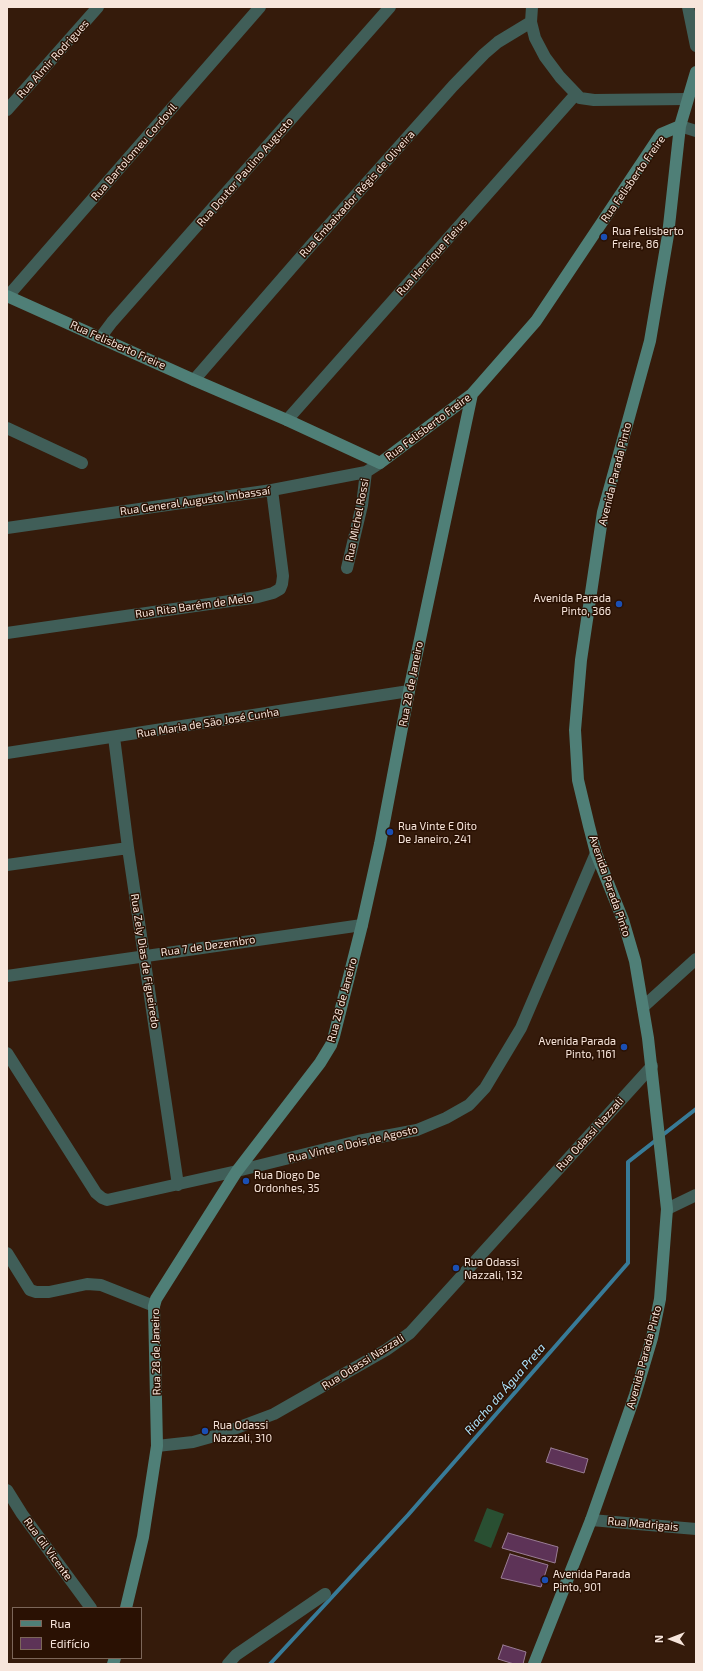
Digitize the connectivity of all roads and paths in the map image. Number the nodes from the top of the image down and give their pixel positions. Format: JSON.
{"nodes":[{"id":1,"x":98,"y":7,"type":"edge"},
{"id":2,"x":260,"y":7,"type":"edge"},
{"id":3,"x":390,"y":7,"type":"edge"},
{"id":4,"x":532,"y":7,"type":"edge"},
{"id":5,"x":688,"y":7,"type":"edge"},
{"id":6,"x":531,"y":22,"type":"junction"},
{"id":7,"x":696,"y":46,"type":"edge"},
{"id":8,"x":696,"y":72,"type":"edge"},
{"id":9,"x":576,"y":94,"type":"junction"},
{"id":10,"x":687,"y":99,"type":"junction"},
{"id":11,"x":7,"y":110,"type":"edge"},
{"id":12,"x":680,"y":126,"type":"junction"},
{"id":13,"x":696,"y":131,"type":"edge"},
{"id":14,"x":8,"y":296,"type":"edge"},
{"id":15,"x":100,"y":338,"type":"junction"},
{"id":16,"x":194,"y":380,"type":"junction"},
{"id":17,"x":472,"y":394,"type":"junction"},
{"id":18,"x":287,"y":420,"type":"junction"},
{"id":19,"x":7,"y":428,"type":"edge"},
{"id":20,"x":82,"y":463,"type":"dead end"},
{"id":21,"x":380,"y":463,"type":"junction"},
{"id":22,"x":366,"y":472,"type":"junction"},
{"id":23,"x":272,"y":490,"type":"junction"},
{"id":24,"x":7,"y":528,"type":"edge"},
{"id":25,"x":347,"y":568,"type":"dead end"},
{"id":26,"x":7,"y":633,"type":"edge"},
{"id":27,"x":409,"y":691,"type":"junction"},
{"id":28,"x":114,"y":737,"type":"junction"},
{"id":29,"x":7,"y":753,"type":"edge"},
{"id":30,"x":128,"y":848,"type":"junction"},
{"id":31,"x":596,"y":853,"type":"junction"},
{"id":32,"x":7,"y":864,"type":"edge"},
{"id":33,"x":362,"y":924,"type":"junction"},
{"id":34,"x":144,"y":955,"type":"junction"},
{"id":35,"x":696,"y":959,"type":"edge"},
{"id":36,"x":7,"y":976,"type":"edge"},
{"id":37,"x":643,"y":1007,"type":"junction"},
{"id":38,"x":7,"y":1053,"type":"edge"},
{"id":39,"x":652,"y":1066,"type":"junction"},
{"id":40,"x":238,"y":1172,"type":"junction"},
{"id":41,"x":178,"y":1185,"type":"junction"},
{"id":42,"x":696,"y":1195,"type":"edge"},
{"id":43,"x":667,"y":1209,"type":"junction"},
{"id":44,"x":7,"y":1253,"type":"edge"},
{"id":45,"x":154,"y":1306,"type":"junction"},
{"id":46,"x":158,"y":1446,"type":"junction"},
{"id":47,"x":7,"y":1490,"type":"edge"},
{"id":48,"x":591,"y":1520,"type":"junction"},
{"id":49,"x":696,"y":1529,"type":"edge"},
{"id":50,"x":325,"y":1594,"type":"dead end"},
{"id":51,"x":90,"y":1607,"type":"edge"},
{"id":52,"x":126,"y":1607,"type":"edge"},
{"id":53,"x":228,"y":1664,"type":"edge"},
{"id":54,"x":534,"y":1664,"type":"edge"}],
"edges":[{"from":1,"to":11,"type":"street","name":"Rua Almir Rodrigues"},
{"from":2,"to":14,"type":"street","name":"Rua Bartolomeu Cordovil"},
{"from":3,"to":15,"type":"street","name":"Rua Doutor Paulino Augusto"},
{"from":4,"to":6,"type":"street"},
{"from":5,"to":7,"type":"street"},
{"from":6,"to":9,"type":"street"},
{"from":6,"to":16,"type":"street","name":"Rua Embaixador Régis de Oliveira"},
{"from":8,"to":10,"type":"street","name":"Avenida Parada Pinto"},
{"from":9,"to":10,"type":"street"},
{"from":9,"to":18,"type":"street","name":"Rua Henrique Fleius"},
{"from":10,"to":12,"type":"street","name":"Avenida Parada Pinto"},
{"from":12,"to":13,"type":"street"},
{"from":12,"to":17,"type":"street","name":"Rua Felisberto Freire"},
{"from":12,"to":31,"type":"street","name":"Avenida Parada Pinto"},
{"from":14,"to":15,"type":"street","name":"Rua Felisberto Freire"},
{"from":15,"to":16,"type":"street","name":"Rua Felisberto Freire"},
{"from":16,"to":18,"type":"street","name":"Rua Felisberto Freire"},
{"from":17,"to":21,"type":"street","name":"Rua Felisberto Freire"},
{"from":17,"to":27,"type":"street","name":"Rua 28 de Janeiro"},
{"from":18,"to":21,"type":"street","name":"Rua Felisberto Freire"},
{"from":19,"to":20,"type":"street"},
{"from":21,"to":22,"type":"street","name":"Rua General Augusto Imbassaí"},
{"from":22,"to":23,"type":"street","name":"Rua General Augusto Imbassaí"},
{"from":22,"to":25,"type":"street","name":"Rua Michel Rossi"},
{"from":23,"to":24,"type":"street","name":"Rua General Augusto Imbassaí"},
{"from":23,"to":26,"type":"street","name":"Rua Rita Barém de Melo"},
{"from":27,"to":28,"type":"street","name":"Rua Maria de São José Cunha"},
{"from":27,"to":33,"type":"street","name":"Rua 28 de Janeiro"},
{"from":28,"to":29,"type":"street","name":"Rua Maria de São José Cunha"},
{"from":28,"to":30,"type":"street","name":"Rua Zely Dias de Figueiredo"},
{"from":30,"to":32,"type":"street"},
{"from":30,"to":34,"type":"street","name":"Rua Zely Dias de Figueiredo"},
{"from":31,"to":37,"type":"street","name":"Avenida Parada Pinto"},
{"from":31,"to":40,"type":"street","name":"Rua Vinte e Dois de Agosto"},
{"from":33,"to":34,"type":"street","name":"Rua 7 de Dezembro"},
{"from":33,"to":40,"type":"street","name":"Rua 28 de Janeiro"},
{"from":34,"to":36,"type":"street","name":"Rua 7 de Dezembro"},
{"from":34,"to":41,"type":"street","name":"Rua Zely Dias de Figueiredo"},
{"from":35,"to":37,"type":"street"},
{"from":37,"to":39,"type":"street","name":"Avenida Parada Pinto"},
{"from":38,"to":41,"type":"street","name":"Rua Vinte e Dois de Agosto"},
{"from":39,"to":43,"type":"street","name":"Avenida Parada Pinto"},
{"from":39,"to":46,"type":"street","name":"Rua Odassi Nazzali"},
{"from":40,"to":41,"type":"street","name":"Rua Vinte e Dois de Agosto"},
{"from":40,"to":45,"type":"street","name":"Rua 28 de Janeiro"},
{"from":42,"to":43,"type":"street"},
{"from":43,"to":48,"type":"street","name":"Avenida Parada Pinto"},
{"from":44,"to":45,"type":"street"},
{"from":45,"to":46,"type":"street","name":"Rua 28 de Janeiro"},
{"from":46,"to":52,"type":"street","name":"Rua 28 de Janeiro"},
{"from":47,"to":51,"type":"street","name":"Rua Gil Vicente"},
{"from":48,"to":49,"type":"street","name":"Rua Madrigais"},
{"from":48,"to":54,"type":"street","name":"Avenida Parada Pinto"},
{"from":50,"to":53,"type":"street"}]}
